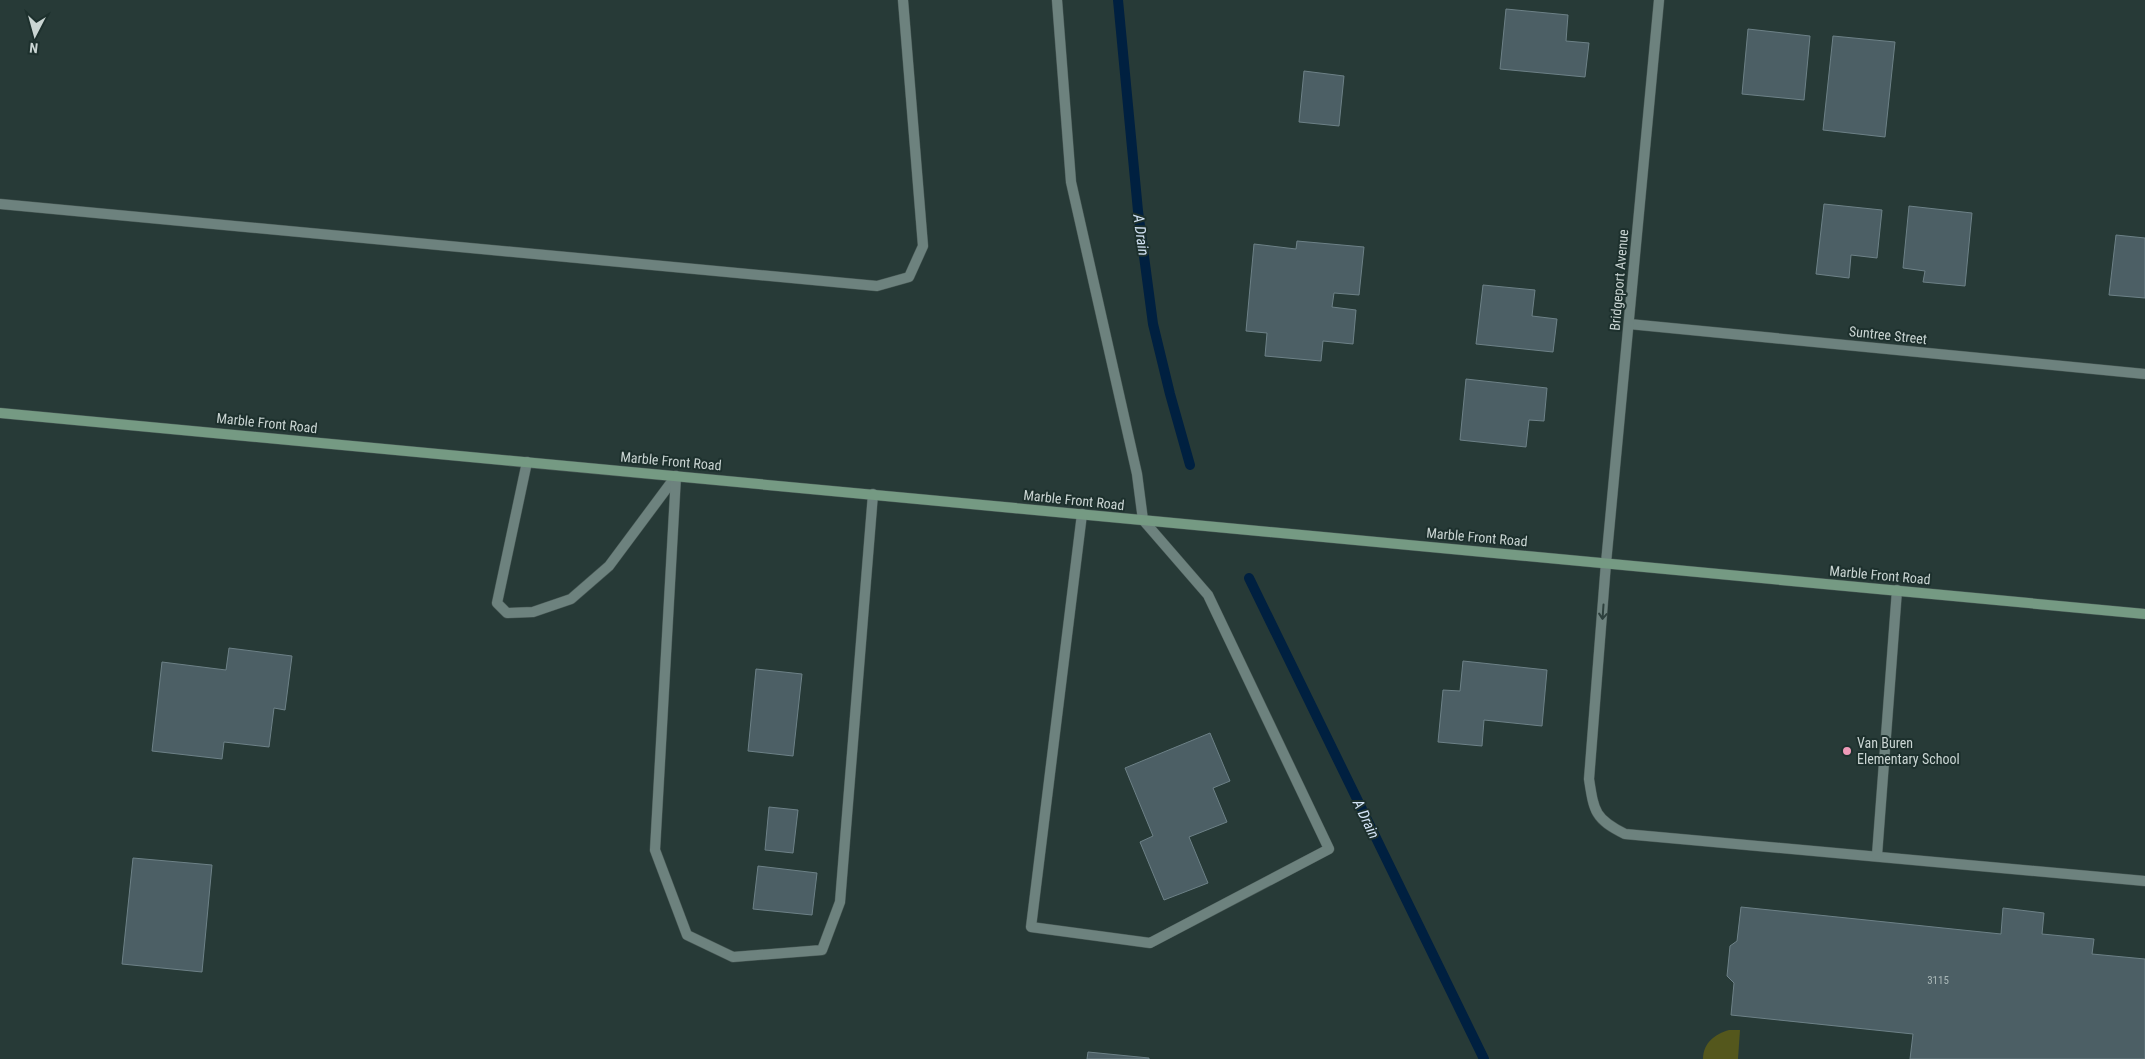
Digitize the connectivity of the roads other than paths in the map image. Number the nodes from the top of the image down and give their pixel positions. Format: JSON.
{"nodes":[{"id":1,"x":903,"y":0,"type":"edge"},
{"id":2,"x":1057,"y":0,"type":"edge"},
{"id":3,"x":1659,"y":0,"type":"edge"},
{"id":4,"x":0,"y":204,"type":"edge"},
{"id":5,"x":1629,"y":324,"type":"junction"},
{"id":6,"x":2145,"y":374,"type":"edge"},
{"id":7,"x":0,"y":413,"type":"edge"},
{"id":8,"x":527,"y":462,"type":"junction"},
{"id":9,"x":676,"y":476,"type":"junction"},
{"id":10,"x":873,"y":494,"type":"junction"},
{"id":11,"x":1082,"y":514,"type":"junction"},
{"id":12,"x":1143,"y":520,"type":"junction"},
{"id":13,"x":1606,"y":563,"type":"junction"},
{"id":14,"x":1897,"y":590,"type":"junction"},
{"id":15,"x":2145,"y":614,"type":"edge"},
{"id":16,"x":1877,"y":855,"type":"junction"},
{"id":17,"x":2145,"y":881,"type":"edge"}],
"edges":[{"from":1,"to":4,"type":"street"},
{"from":2,"to":12,"type":"street"},
{"from":3,"to":5,"type":"street","name":"Bridgeport Avenue"},
{"from":5,"to":6,"type":"street","name":"Suntree Street"},
{"from":5,"to":13,"type":"street","name":"Bridgeport Avenue"},
{"from":7,"to":8,"type":"street","name":"Marble Front Road"},
{"from":8,"to":9,"type":"street","name":"Marble Front Road"},
{"from":8,"to":9,"type":"street"},
{"from":9,"to":10,"type":"street","name":"Marble Front Road"},
{"from":9,"to":10,"type":"street"},
{"from":10,"to":11,"type":"street","name":"Marble Front Road"},
{"from":11,"to":12,"type":"street","name":"Marble Front Road"},
{"from":11,"to":12,"type":"street"},
{"from":12,"to":13,"type":"street","name":"Marble Front Road"},
{"from":13,"to":14,"type":"street","name":"Marble Front Road"},
{"from":13,"to":16,"type":"street","name":"Bridgeport Avenue","one_way":true},
{"from":14,"to":15,"type":"street","name":"Marble Front Road"},
{"from":14,"to":16,"type":"street"},
{"from":16,"to":17,"type":"street","name":"Bridgeport Avenue"}]}
